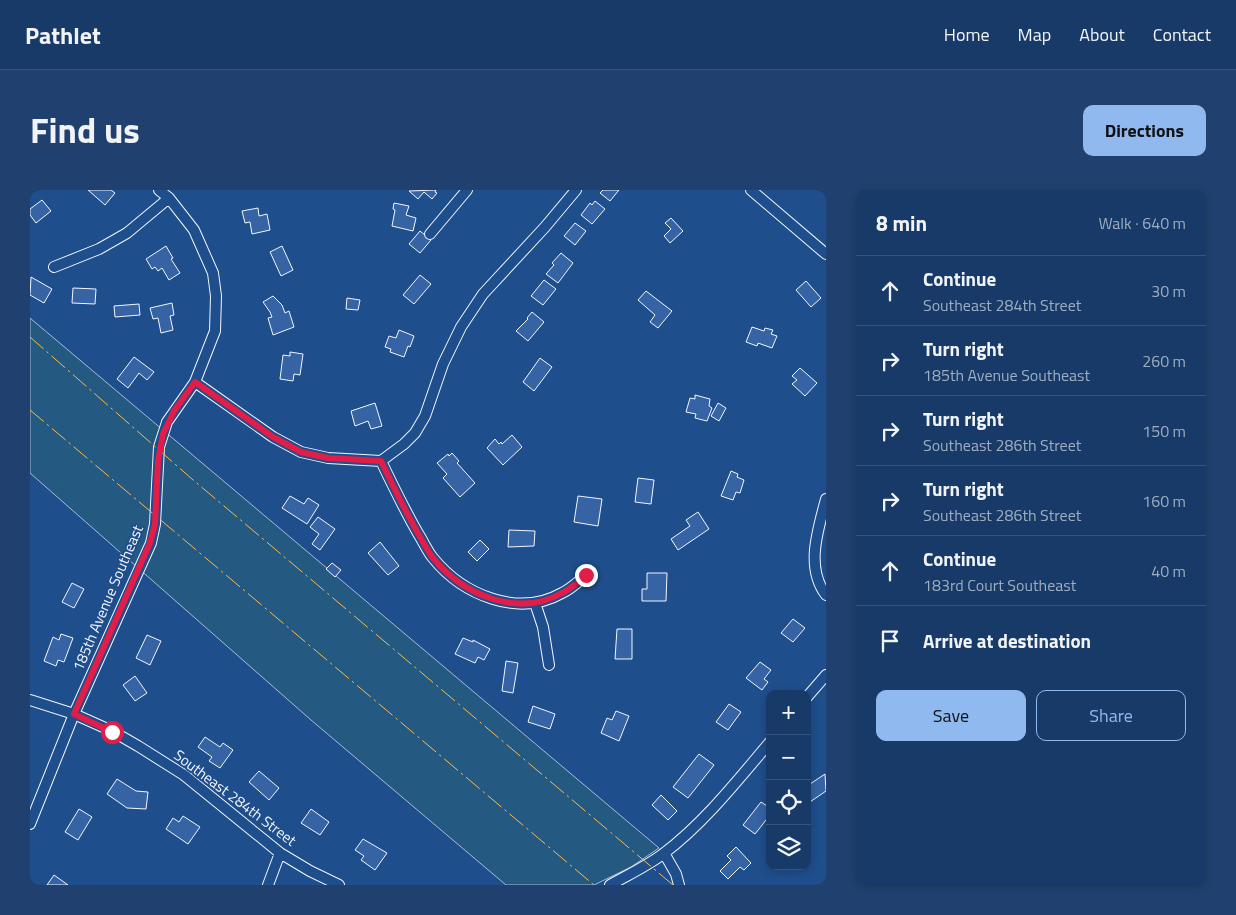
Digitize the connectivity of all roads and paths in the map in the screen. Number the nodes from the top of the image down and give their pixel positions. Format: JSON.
{"nodes":[{"id":1,"x":159,"y":190,"type":"edge"},
{"id":2,"x":467,"y":190,"type":"edge"},
{"id":3,"x":576,"y":190,"type":"edge"},
{"id":4,"x":751,"y":190,"type":"edge"},
{"id":5,"x":169,"y":198,"type":"junction"},
{"id":6,"x":430,"y":234,"type":"dead end"},
{"id":7,"x":826,"y":254,"type":"edge"},
{"id":8,"x":54,"y":267,"type":"dead end"},
{"id":9,"x":195,"y":382,"type":"junction"},
{"id":10,"x":381,"y":461,"type":"junction"},
{"id":11,"x":826,"y":499,"type":"edge"},
{"id":12,"x":586,"y":575,"type":"dead end"},
{"id":13,"x":826,"y":596,"type":"edge"},
{"id":14,"x":536,"y":603,"type":"junction"},
{"id":15,"x":548,"y":665,"type":"dead end"},
{"id":16,"x":826,"y":675,"type":"edge"},
{"id":17,"x":811,"y":692,"type":"edge"},
{"id":18,"x":30,"y":700,"type":"edge"},
{"id":19,"x":74,"y":714,"type":"junction"},
{"id":20,"x":766,"y":747,"type":"edge"},
{"id":21,"x":30,"y":824,"type":"edge"},
{"id":22,"x":280,"y":853,"type":"junction"},
{"id":23,"x":664,"y":853,"type":"junction"},
{"id":24,"x":268,"y":885,"type":"edge"},
{"id":25,"x":339,"y":885,"type":"edge"},
{"id":26,"x":610,"y":885,"type":"edge"},
{"id":27,"x":679,"y":885,"type":"edge"}],
"edges":[{"from":1,"to":5,"type":"street","name":"185th Avenue Southeast"},
{"from":2,"to":6,"type":"street"},
{"from":3,"to":10,"type":"street"},
{"from":4,"to":7,"type":"street"},
{"from":5,"to":8,"type":"street"},
{"from":5,"to":9,"type":"street","name":"185th Avenue Southeast"},
{"from":9,"to":10,"type":"street"},
{"from":9,"to":19,"type":"street","name":"185th Avenue Southeast"},
{"from":10,"to":14,"type":"street"},
{"from":11,"to":13,"type":"street"},
{"from":12,"to":14,"type":"street"},
{"from":14,"to":15,"type":"street"},
{"from":16,"to":17,"type":"street"},
{"from":18,"to":19,"type":"street","name":"Southeast 284th Street"},
{"from":19,"to":21,"type":"street","name":"185th Avenue Southeast"},
{"from":19,"to":22,"type":"street","name":"Southeast 284th Street"},
{"from":20,"to":23,"type":"street"},
{"from":22,"to":24,"type":"street"},
{"from":22,"to":25,"type":"street","name":"Southeast 284th Street"},
{"from":23,"to":26,"type":"street"},
{"from":23,"to":27,"type":"street"}]}
